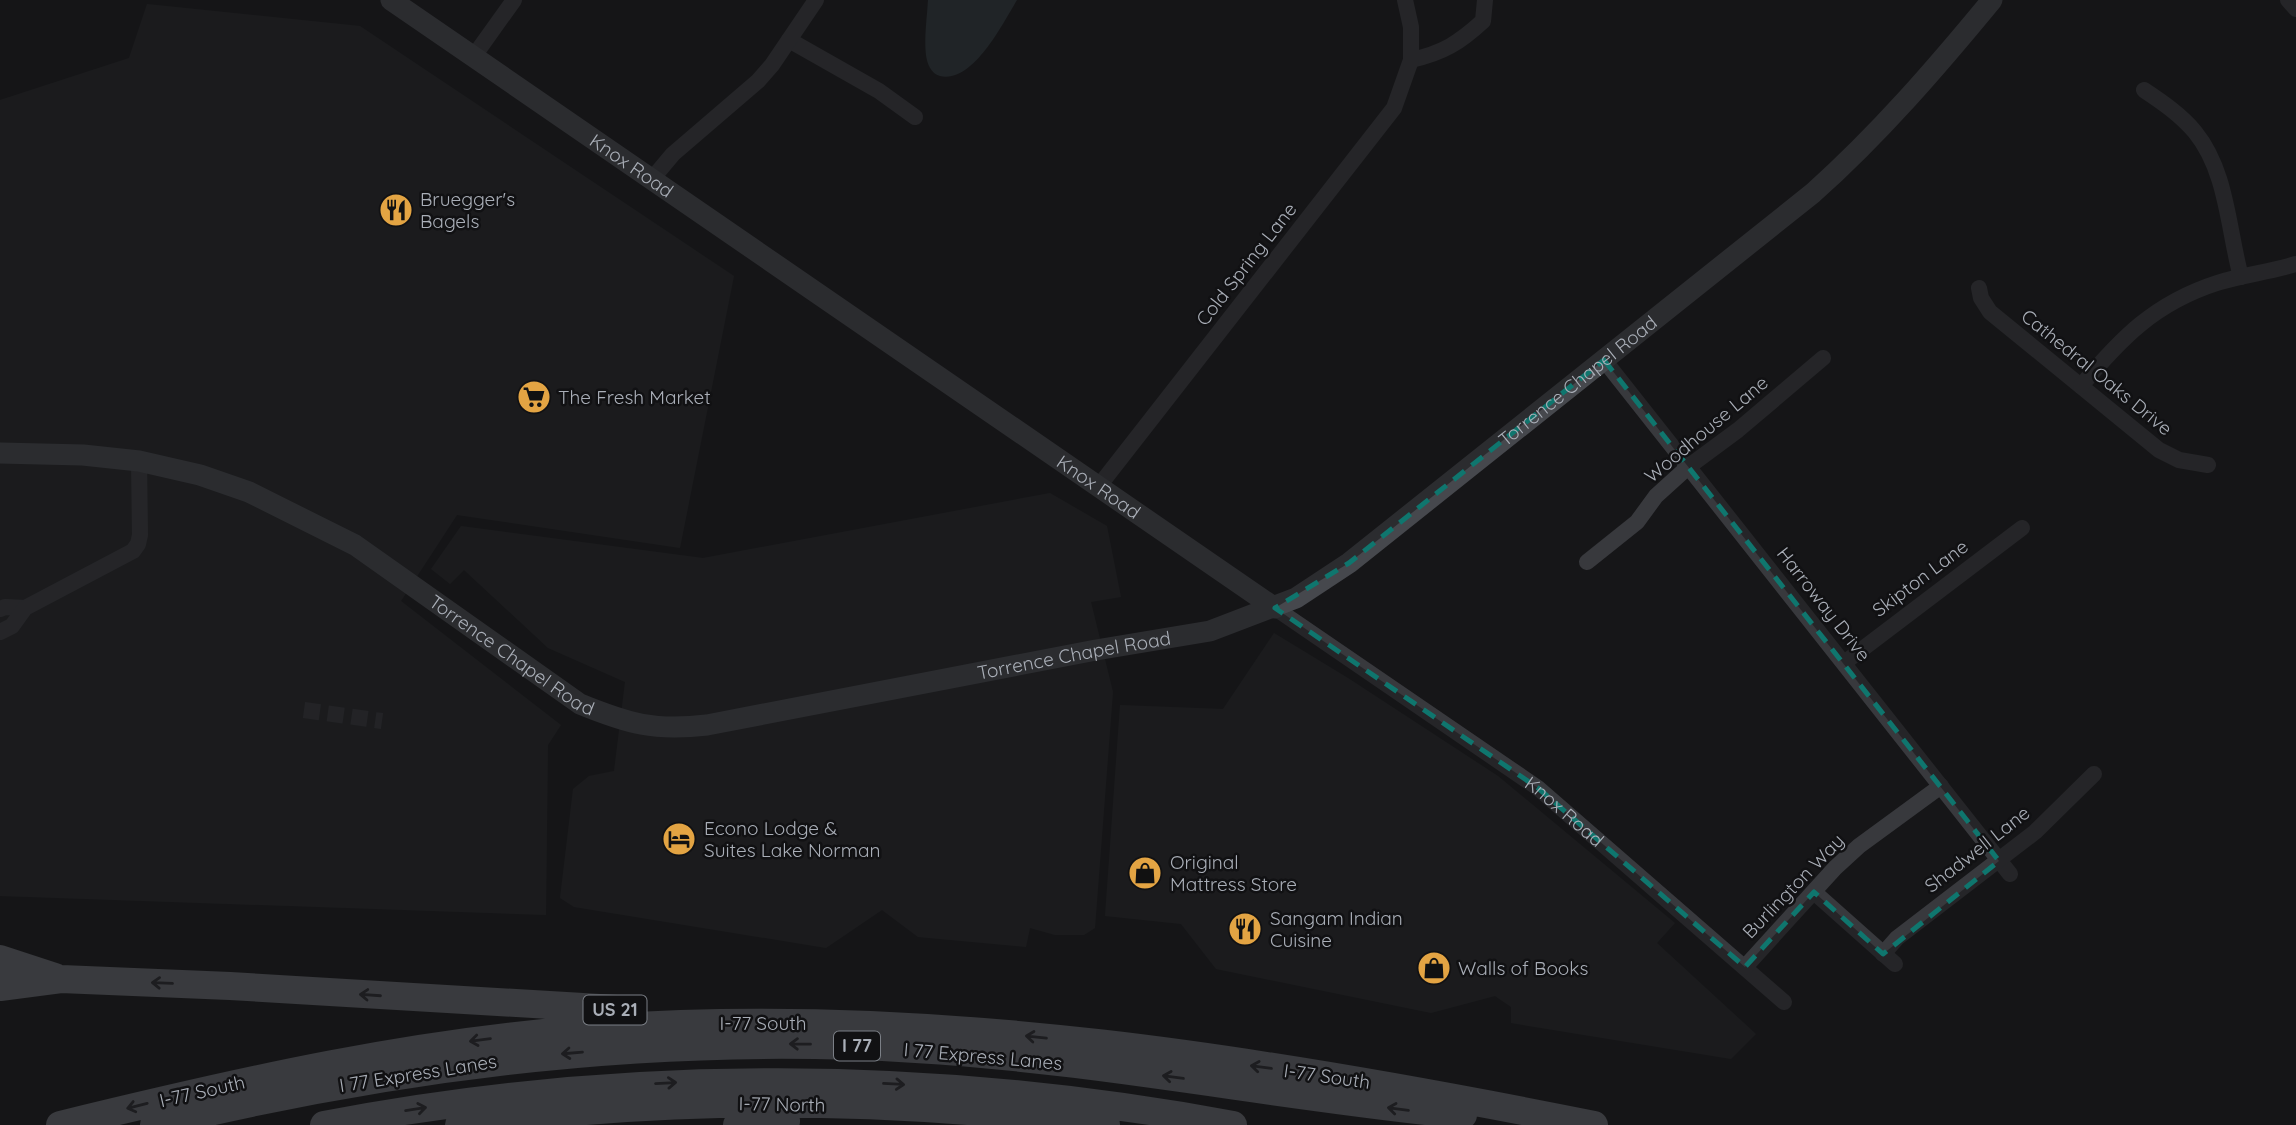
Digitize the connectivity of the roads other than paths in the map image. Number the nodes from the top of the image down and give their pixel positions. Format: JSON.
{"nodes":[{"id":1,"x":391,"y":0,"type":"edge"},
{"id":2,"x":514,"y":0,"type":"edge"},
{"id":3,"x":816,"y":0,"type":"edge"},
{"id":4,"x":1405,"y":0,"type":"edge"},
{"id":5,"x":1485,"y":0,"type":"edge"},
{"id":6,"x":1992,"y":0,"type":"edge"},
{"id":7,"x":2288,"y":0,"type":"edge"},
{"id":8,"x":2296,"y":9,"type":"edge"},
{"id":9,"x":789,"y":40,"type":"junction"},
{"id":10,"x":474,"y":57,"type":"junction"},
{"id":11,"x":1411,"y":60,"type":"junction"},
{"id":12,"x":2144,"y":90,"type":"dead end"},
{"id":13,"x":915,"y":117,"type":"dead end"},
{"id":14,"x":652,"y":179,"type":"junction"},
{"id":15,"x":2296,"y":264,"type":"edge"},
{"id":16,"x":2241,"y":277,"type":"junction"},
{"id":17,"x":1979,"y":288,"type":"dead end"},
{"id":18,"x":1824,"y":358,"type":"dead end"},
{"id":19,"x":1604,"y":360,"type":"junction"},
{"id":20,"x":2081,"y":387,"type":"junction"},
{"id":21,"x":0,"y":453,"type":"edge"},
{"id":22,"x":139,"y":461,"type":"junction"},
{"id":23,"x":2208,"y":465,"type":"dead end"},
{"id":24,"x":1688,"y":467,"type":"junction"},
{"id":25,"x":1099,"y":486,"type":"junction"},
{"id":26,"x":2022,"y":528,"type":"dead end"},
{"id":27,"x":1587,"y":562,"type":"dead end"},
{"id":28,"x":25,"y":608,"type":"junction"},
{"id":29,"x":1275,"y":608,"type":"junction"},
{"id":30,"x":0,"y":609,"type":"edge"},
{"id":31,"x":0,"y":632,"type":"edge"},
{"id":32,"x":1844,"y":663,"type":"junction"},
{"id":33,"x":2094,"y":775,"type":"dead end"},
{"id":34,"x":1941,"y":786,"type":"junction"},
{"id":35,"x":1999,"y":861,"type":"junction"},
{"id":36,"x":2010,"y":874,"type":"dead end"},
{"id":37,"x":1814,"y":892,"type":"junction"},
{"id":38,"x":0,"y":959,"type":"edge"},
{"id":39,"x":1745,"y":967,"type":"junction"},
{"id":40,"x":61,"y":979,"type":"junction"},
{"id":41,"x":0,"y":988,"type":"edge"},
{"id":42,"x":1784,"y":1002,"type":"dead end"},
{"id":43,"x":793,"y":1022,"type":"junction"},
{"id":44,"x":900,"y":1107,"type":"junction"},
{"id":45,"x":60,"y":1125,"type":"edge"},
{"id":46,"x":154,"y":1125,"type":"edge"},
{"id":47,"x":324,"y":1125,"type":"edge"},
{"id":48,"x":459,"y":1125,"type":"edge"},
{"id":49,"x":737,"y":1125,"type":"edge"},
{"id":50,"x":1106,"y":1125,"type":"edge"},
{"id":51,"x":1233,"y":1125,"type":"edge"},
{"id":52,"x":1563,"y":1125,"type":"edge"},
{"id":53,"x":1594,"y":1125,"type":"edge"}],
"edges":[{"from":1,"to":10,"type":"street","name":"Knox Road"},
{"from":2,"to":10,"type":"street"},
{"from":3,"to":9,"type":"street"},
{"from":4,"to":11,"type":"street","name":"Cold Spring Lane"},
{"from":5,"to":11,"type":"street"},
{"from":6,"to":19,"type":"street","name":"Torrence Chapel Road"},
{"from":7,"to":8,"type":"street"},
{"from":9,"to":13,"type":"street"},
{"from":9,"to":14,"type":"street"},
{"from":10,"to":14,"type":"street","name":"Knox Road"},
{"from":11,"to":25,"type":"street","name":"Cold Spring Lane"},
{"from":12,"to":16,"type":"street"},
{"from":14,"to":25,"type":"street","name":"Knox Road"},
{"from":15,"to":16,"type":"street"},
{"from":16,"to":20,"type":"street"},
{"from":17,"to":20,"type":"street","name":"Cathedral Oaks Drive"},
{"from":18,"to":24,"type":"street","name":"Woodhouse Lane"},
{"from":19,"to":24,"type":"street","name":"Harroway Drive"},
{"from":19,"to":29,"type":"street","name":"Torrence Chapel Road"},
{"from":20,"to":23,"type":"street","name":"Cathedral Oaks Drive"},
{"from":21,"to":22,"type":"street","name":"Torrence Chapel Road"},
{"from":22,"to":28,"type":"street"},
{"from":22,"to":29,"type":"street","name":"Torrence Chapel Road"},
{"from":24,"to":27,"type":"street","name":"Woodhouse Lane"},
{"from":24,"to":32,"type":"street","name":"Harroway Drive"},
{"from":25,"to":29,"type":"street","name":"Knox Road"},
{"from":26,"to":32,"type":"street","name":"Skipton Lane"},
{"from":28,"to":30,"type":"street"},
{"from":28,"to":31,"type":"street"},
{"from":29,"to":39,"type":"street","name":"Knox Road"},
{"from":32,"to":34,"type":"street","name":"Harroway Drive"},
{"from":33,"to":35,"type":"street","name":"Shadwell Lane"},
{"from":34,"to":35,"type":"street","name":"Harroway Drive"},
{"from":34,"to":37,"type":"street","name":"Burlington Way"},
{"from":35,"to":36,"type":"street","name":"Harroway Drive"},
{"from":35,"to":37,"type":"street","name":"Shadwell Lane"},
{"from":37,"to":39,"type":"street","name":"Burlington Way"},
{"from":38,"to":40,"type":"highway"},
{"from":39,"to":42,"type":"street","name":"Knox Road"},
{"from":40,"to":41,"type":"highway","number":"US 21"},
{"from":43,"to":40,"type":"highway","number":"US 21","one_way":true},
{"from":43,"to":45,"type":"highway","name":"I-77 South","number":"I 77","one_way":true},
{"from":53,"to":43,"type":"highway","name":"I-77 South","number":"I 77","one_way":true},
{"from":44,"to":48,"type":"highway","name":"I-77 North"},
{"from":44,"to":49,"type":"highway"},
{"from":44,"to":50,"type":"highway","name":"I-77 North"},
{"from":52,"to":46,"type":"highway","name":"I 77 Express Lanes","number":"I 77","one_way":true},
{"from":47,"to":51,"type":"highway","name":"I 77 Express Lanes","number":"I 77","one_way":true}]}
